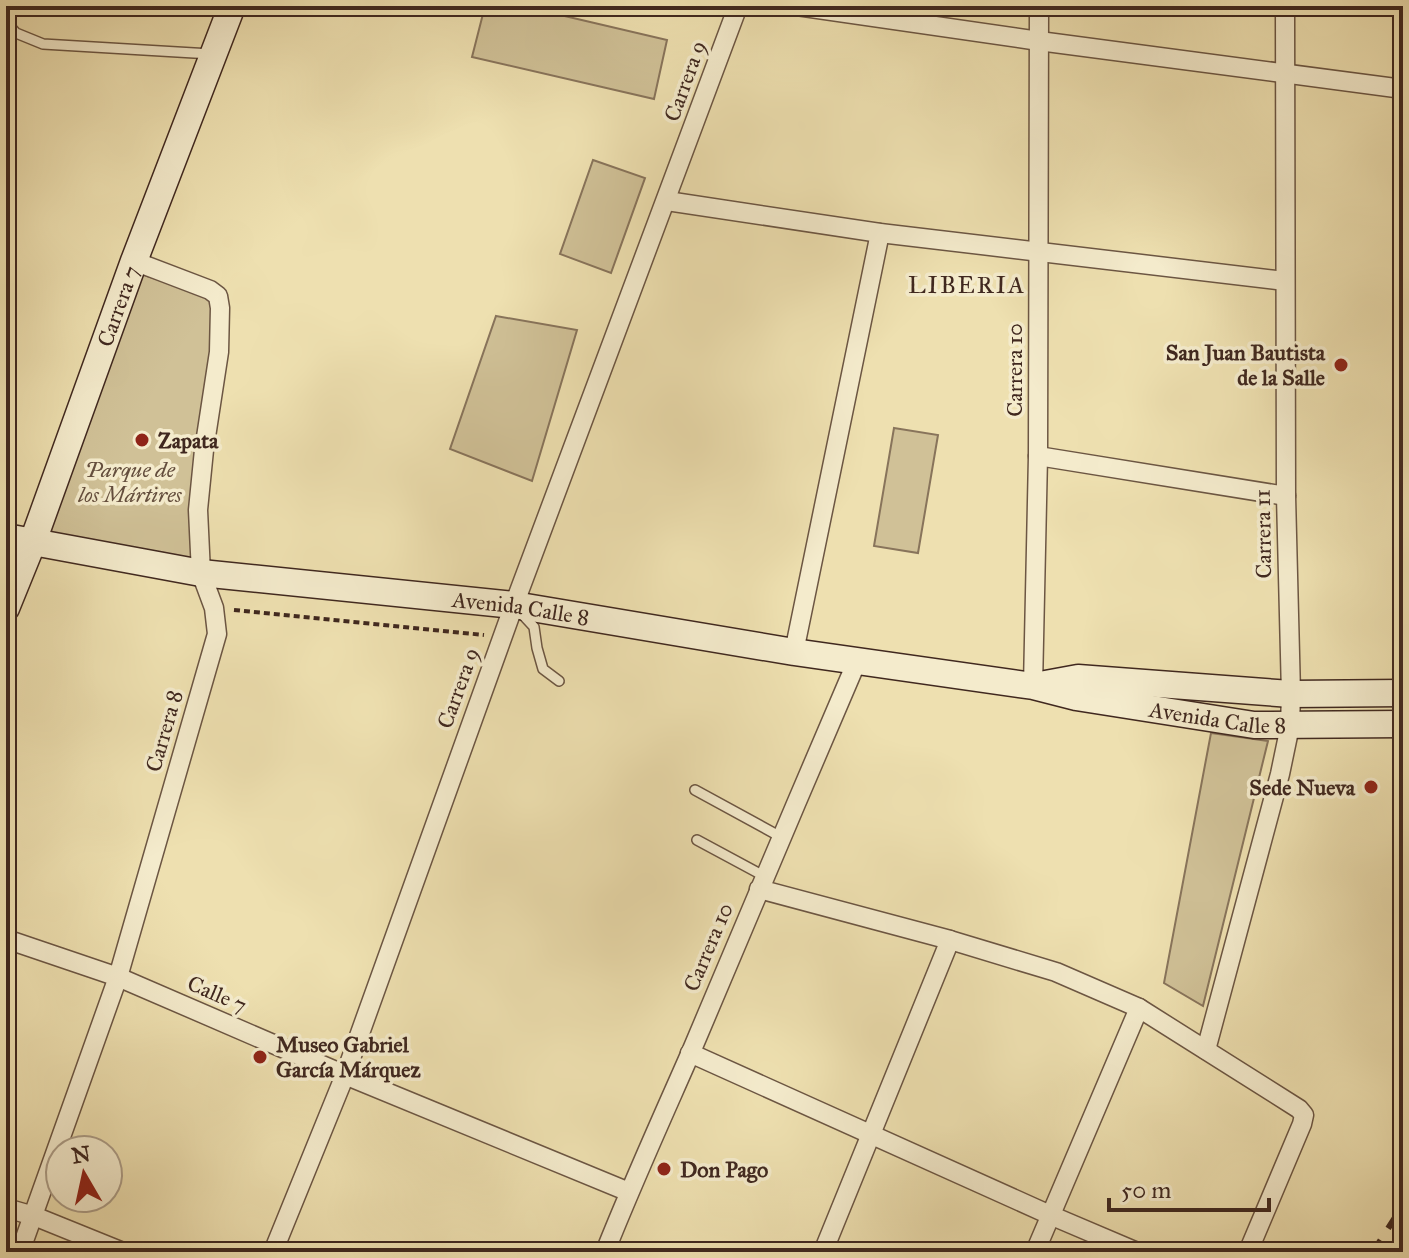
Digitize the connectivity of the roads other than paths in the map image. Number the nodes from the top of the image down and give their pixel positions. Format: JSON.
{"nodes":[{"id":1,"x":232,"y":6,"type":"edge"},
{"id":2,"x":738,"y":6,"type":"edge"},
{"id":3,"x":797,"y":6,"type":"edge"},
{"id":4,"x":1039,"y":6,"type":"edge"},
{"id":5,"x":1285,"y":6,"type":"edge"},
{"id":6,"x":6,"y":22,"type":"edge"},
{"id":7,"x":1039,"y":41,"type":"junction"},
{"id":8,"x":215,"y":54,"type":"junction"},
{"id":9,"x":1284,"y":75,"type":"junction"},
{"id":10,"x":1403,"y":89,"type":"edge"},
{"id":11,"x":667,"y":201,"type":"junction"},
{"id":12,"x":880,"y":233,"type":"junction"},
{"id":13,"x":1038,"y":251,"type":"junction"},
{"id":14,"x":134,"y":261,"type":"junction"},
{"id":15,"x":1285,"y":281,"type":"junction"},
{"id":16,"x":1038,"y":456,"type":"junction"},
{"id":17,"x":1286,"y":496,"type":"junction"},
{"id":18,"x":6,"y":537,"type":"edge"},
{"id":19,"x":32,"y":544,"type":"junction"},
{"id":20,"x":201,"y":573,"type":"junction"},
{"id":21,"x":6,"y":608,"type":"edge"},
{"id":22,"x":509,"y":616,"type":"junction"},
{"id":23,"x":794,"y":652,"type":"junction"},
{"id":24,"x":857,"y":661,"type":"junction"},
{"id":25,"x":559,"y":681,"type":"dead end"},
{"id":26,"x":1033,"y":686,"type":"junction"},
{"id":27,"x":1403,"y":693,"type":"edge"},
{"id":28,"x":1291,"y":694,"type":"junction"},
{"id":29,"x":1403,"y":724,"type":"edge"},
{"id":30,"x":1290,"y":726,"type":"junction"},
{"id":31,"x":695,"y":790,"type":"dead end"},
{"id":32,"x":781,"y":837,"type":"junction"},
{"id":33,"x":697,"y":840,"type":"dead end"},
{"id":34,"x":761,"y":882,"type":"junction"},
{"id":35,"x":6,"y":939,"type":"edge"},
{"id":36,"x":950,"y":940,"type":"junction"},
{"id":37,"x":118,"y":977,"type":"junction"},
{"id":38,"x":1139,"y":1008,"type":"junction"},
{"id":39,"x":1206,"y":1050,"type":"junction"},
{"id":40,"x":690,"y":1053,"type":"junction"},
{"id":41,"x":345,"y":1075,"type":"junction"},
{"id":42,"x":872,"y":1133,"type":"junction"},
{"id":43,"x":629,"y":1192,"type":"junction"},
{"id":44,"x":6,"y":1208,"type":"edge"},
{"id":45,"x":1050,"y":1215,"type":"junction"},
{"id":46,"x":34,"y":1216,"type":"junction"},
{"id":47,"x":20,"y":1252,"type":"edge"},
{"id":48,"x":123,"y":1252,"type":"edge"},
{"id":49,"x":273,"y":1252,"type":"edge"},
{"id":50,"x":605,"y":1252,"type":"edge"},
{"id":51,"x":823,"y":1252,"type":"edge"},
{"id":52,"x":1035,"y":1252,"type":"edge"},
{"id":53,"x":1137,"y":1252,"type":"edge"},
{"id":54,"x":1248,"y":1252,"type":"edge"}],
"edges":[{"from":1,"to":8,"type":"main road","name":"Carrera 7"},
{"from":2,"to":11,"type":"street","name":"Carrera 9"},
{"from":3,"to":7,"type":"street"},
{"from":4,"to":7,"type":"street","name":"Carrera 10"},
{"from":5,"to":9,"type":"street","name":"Carrera 11"},
{"from":6,"to":8,"type":"lane"},
{"from":7,"to":9,"type":"street"},
{"from":7,"to":13,"type":"street","name":"Carrera 10"},
{"from":8,"to":14,"type":"main road","name":"Carrera 7"},
{"from":9,"to":10,"type":"street"},
{"from":9,"to":15,"type":"street","name":"Carrera 11"},
{"from":11,"to":12,"type":"street"},
{"from":11,"to":22,"type":"street","name":"Carrera 9"},
{"from":12,"to":13,"type":"street"},
{"from":12,"to":23,"type":"street"},
{"from":13,"to":15,"type":"street"},
{"from":13,"to":16,"type":"street","name":"Carrera 10"},
{"from":14,"to":19,"type":"main road","name":"Carrera 7"},
{"from":14,"to":20,"type":"street","name":"Carrera 8"},
{"from":15,"to":17,"type":"street","name":"Carrera 11"},
{"from":16,"to":17,"type":"street"},
{"from":16,"to":26,"type":"street","name":"Carrera 10"},
{"from":17,"to":28,"type":"street","name":"Carrera 11"},
{"from":18,"to":19,"type":"main road","name":"Avenida Calle 8"},
{"from":19,"to":20,"type":"main road","name":"Avenida Calle 8"},
{"from":19,"to":21,"type":"main road","name":"Carrera 7"},
{"from":20,"to":22,"type":"main road","name":"Avenida Calle 8"},
{"from":20,"to":37,"type":"street","name":"Carrera 8"},
{"from":22,"to":23,"type":"main road","name":"Avenida Calle 8"},
{"from":22,"to":25,"type":"lane"},
{"from":22,"to":41,"type":"street","name":"Carrera 9"},
{"from":23,"to":24,"type":"main road","name":"Avenida Calle 8"},
{"from":24,"to":26,"type":"main road","name":"Avenida Calle 8"},
{"from":24,"to":32,"type":"street","name":"Carrera 10"},
{"from":26,"to":28,"type":"main road","name":"Avenida Calle 8"},
{"from":26,"to":30,"type":"main road","name":"Avenida Calle 8"},
{"from":27,"to":28,"type":"main road","name":"Avenida Calle 8"},
{"from":28,"to":30,"type":"street","name":"Carrera 11"},
{"from":29,"to":30,"type":"main road","name":"Avenida Calle 8"},
{"from":30,"to":39,"type":"street","name":"Carrera 11"},
{"from":31,"to":32,"type":"lane"},
{"from":32,"to":34,"type":"street","name":"Carrera 10"},
{"from":33,"to":34,"type":"lane"},
{"from":34,"to":36,"type":"street"},
{"from":34,"to":40,"type":"street","name":"Carrera 10"},
{"from":35,"to":37,"type":"street","name":"Calle 7"},
{"from":36,"to":38,"type":"street"},
{"from":36,"to":42,"type":"street"},
{"from":37,"to":41,"type":"street","name":"Calle 7"},
{"from":37,"to":46,"type":"street","name":"Carrera 8"},
{"from":38,"to":39,"type":"street"},
{"from":38,"to":45,"type":"street"},
{"from":39,"to":54,"type":"street"},
{"from":40,"to":42,"type":"street"},
{"from":40,"to":43,"type":"street","name":"Carrera 10"},
{"from":41,"to":43,"type":"street","name":"Calle 7"},
{"from":41,"to":49,"type":"street","name":"Carrera 9"},
{"from":42,"to":45,"type":"street"},
{"from":42,"to":51,"type":"street"},
{"from":43,"to":50,"type":"street","name":"Carrera 10"},
{"from":44,"to":46,"type":"street"},
{"from":45,"to":52,"type":"street"},
{"from":45,"to":53,"type":"street"},
{"from":46,"to":47,"type":"street","name":"Carrera 8"},
{"from":46,"to":48,"type":"street"}]}
